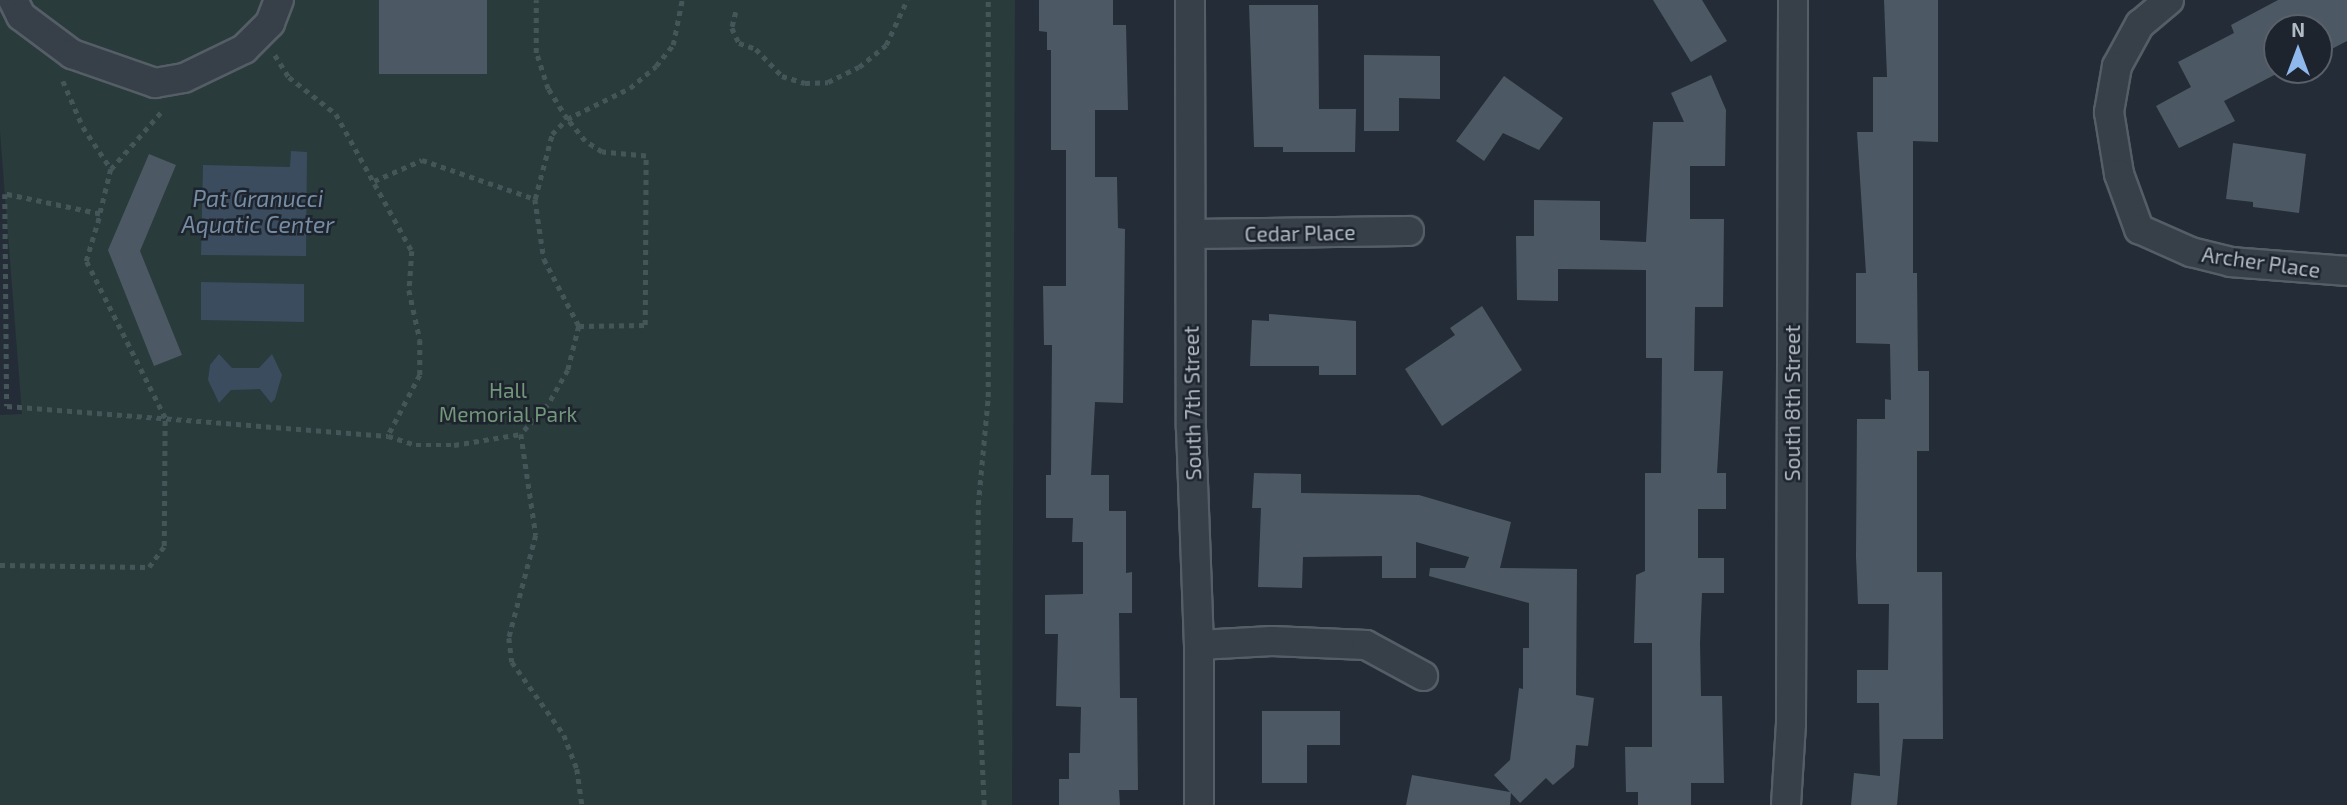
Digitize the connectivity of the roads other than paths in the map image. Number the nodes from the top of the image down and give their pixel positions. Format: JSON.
{"nodes":[{"id":1,"x":13,"y":0,"type":"edge"},
{"id":2,"x":279,"y":0,"type":"edge"},
{"id":3,"x":1190,"y":0,"type":"edge"},
{"id":4,"x":1793,"y":0,"type":"edge"},
{"id":5,"x":2169,"y":0,"type":"edge"},
{"id":6,"x":1409,"y":231,"type":"dead end"},
{"id":7,"x":1191,"y":234,"type":"junction"},
{"id":8,"x":2347,"y":271,"type":"edge"},
{"id":9,"x":1199,"y":645,"type":"junction"},
{"id":10,"x":1423,"y":676,"type":"dead end"},
{"id":11,"x":1199,"y":805,"type":"edge"},
{"id":12,"x":1786,"y":805,"type":"edge"}],
"edges":[{"from":1,"to":2,"type":"street"},
{"from":3,"to":7,"type":"street","name":"South 7th Street"},
{"from":4,"to":12,"type":"street","name":"South 8th Street"},
{"from":5,"to":8,"type":"street","name":"Archer Place"},
{"from":6,"to":7,"type":"street","name":"Cedar Place"},
{"from":7,"to":9,"type":"street","name":"South 7th Street"},
{"from":9,"to":10,"type":"street"},
{"from":9,"to":11,"type":"street","name":"South 7th Street"}]}
